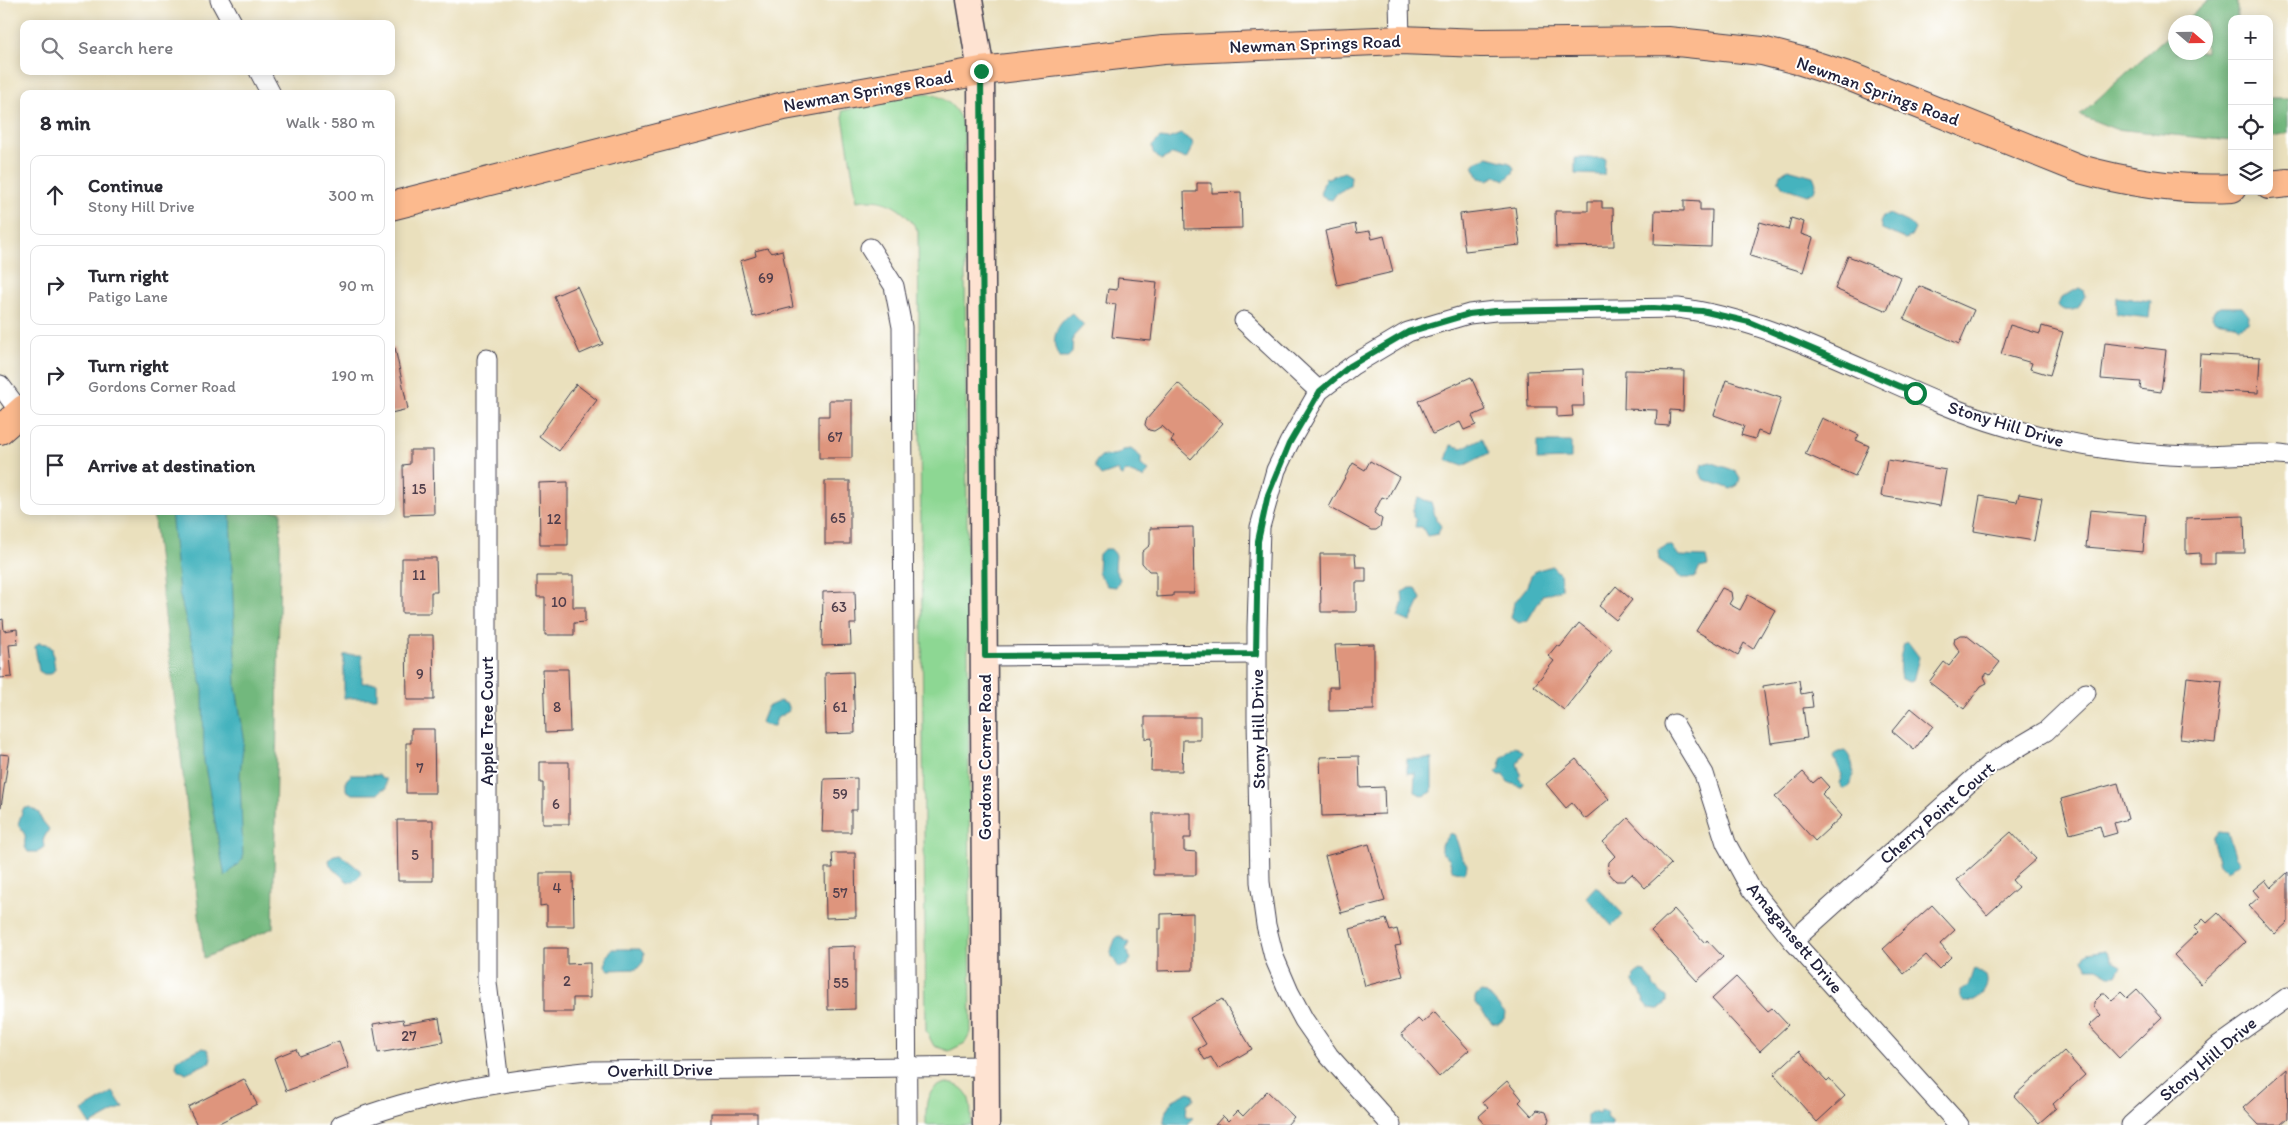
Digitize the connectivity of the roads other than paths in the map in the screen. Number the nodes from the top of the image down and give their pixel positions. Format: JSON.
{"nodes":[{"id":1,"x":220,"y":0,"type":"edge"},
{"id":2,"x":969,"y":0,"type":"edge"},
{"id":3,"x":1399,"y":0,"type":"edge"},
{"id":4,"x":231,"y":20,"type":"edge"},
{"id":5,"x":1400,"y":40,"type":"junction"},
{"id":6,"x":981,"y":71,"type":"junction"},
{"id":7,"x":260,"y":75,"type":"edge"},
{"id":8,"x":269,"y":90,"type":"edge"},
{"id":9,"x":2288,"y":183,"type":"edge"},
{"id":10,"x":2273,"y":185,"type":"edge"},
{"id":11,"x":2228,"y":188,"type":"edge"},
{"id":12,"x":395,"y":205,"type":"edge"},
{"id":13,"x":870,"y":248,"type":"dead end"},
{"id":14,"x":1244,"y":321,"type":"dead end"},
{"id":15,"x":487,"y":359,"type":"dead end"},
{"id":16,"x":0,"y":385,"type":"edge"},
{"id":17,"x":1320,"y":391,"type":"junction"},
{"id":18,"x":20,"y":409,"type":"edge"},
{"id":19,"x":20,"y":413,"type":"edge"},
{"id":20,"x":0,"y":430,"type":"edge"},
{"id":21,"x":2288,"y":456,"type":"edge"},
{"id":22,"x":1256,"y":654,"type":"junction"},
{"id":23,"x":985,"y":656,"type":"junction"},
{"id":24,"x":2086,"y":693,"type":"dead end"},
{"id":25,"x":1674,"y":724,"type":"dead end"},
{"id":26,"x":1793,"y":941,"type":"junction"},
{"id":27,"x":2288,"y":997,"type":"edge"},
{"id":28,"x":985,"y":1066,"type":"junction"},
{"id":29,"x":907,"y":1067,"type":"junction"},
{"id":30,"x":499,"y":1083,"type":"junction"},
{"id":31,"x":1384,"y":1123,"type":"edge"},
{"id":32,"x":341,"y":1125,"type":"edge"},
{"id":33,"x":907,"y":1125,"type":"edge"},
{"id":34,"x":986,"y":1125,"type":"edge"},
{"id":35,"x":1959,"y":1125,"type":"edge"},
{"id":36,"x":2131,"y":1125,"type":"edge"}],
"edges":[{"from":1,"to":4,"type":"street"},
{"from":2,"to":6,"type":"street","name":"Gordons Corner Road"},
{"from":3,"to":5,"type":"street"},
{"from":5,"to":6,"type":"main road","name":"Newman Springs Road"},
{"from":5,"to":11,"type":"main road","name":"Newman Springs Road"},
{"from":6,"to":12,"type":"main road","name":"Newman Springs Road"},
{"from":6,"to":23,"type":"street","name":"Gordons Corner Road"},
{"from":7,"to":8,"type":"street"},
{"from":9,"to":10,"type":"main road"},
{"from":13,"to":29,"type":"street"},
{"from":14,"to":17,"type":"street"},
{"from":15,"to":30,"type":"street","name":"Apple Tree Court"},
{"from":16,"to":18,"type":"street"},
{"from":17,"to":21,"type":"street","name":"Stony Hill Drive"},
{"from":17,"to":22,"type":"street","name":"Stony Hill Drive"},
{"from":19,"to":20,"type":"main road"},
{"from":22,"to":23,"type":"street"},
{"from":22,"to":31,"type":"street","name":"Stony Hill Drive"},
{"from":23,"to":28,"type":"street","name":"Gordons Corner Road"},
{"from":24,"to":26,"type":"street","name":"Cherry Point Court"},
{"from":25,"to":26,"type":"street","name":"Amagansett Drive"},
{"from":26,"to":35,"type":"street","name":"Amagansett Drive"},
{"from":27,"to":36,"type":"street","name":"Stony Hill Drive"},
{"from":28,"to":29,"type":"street","name":"Overhill Drive"},
{"from":28,"to":34,"type":"street","name":"Gordons Corner Road"},
{"from":29,"to":30,"type":"street","name":"Overhill Drive"},
{"from":29,"to":33,"type":"street"},
{"from":30,"to":32,"type":"street","name":"Overhill Drive"}]}
